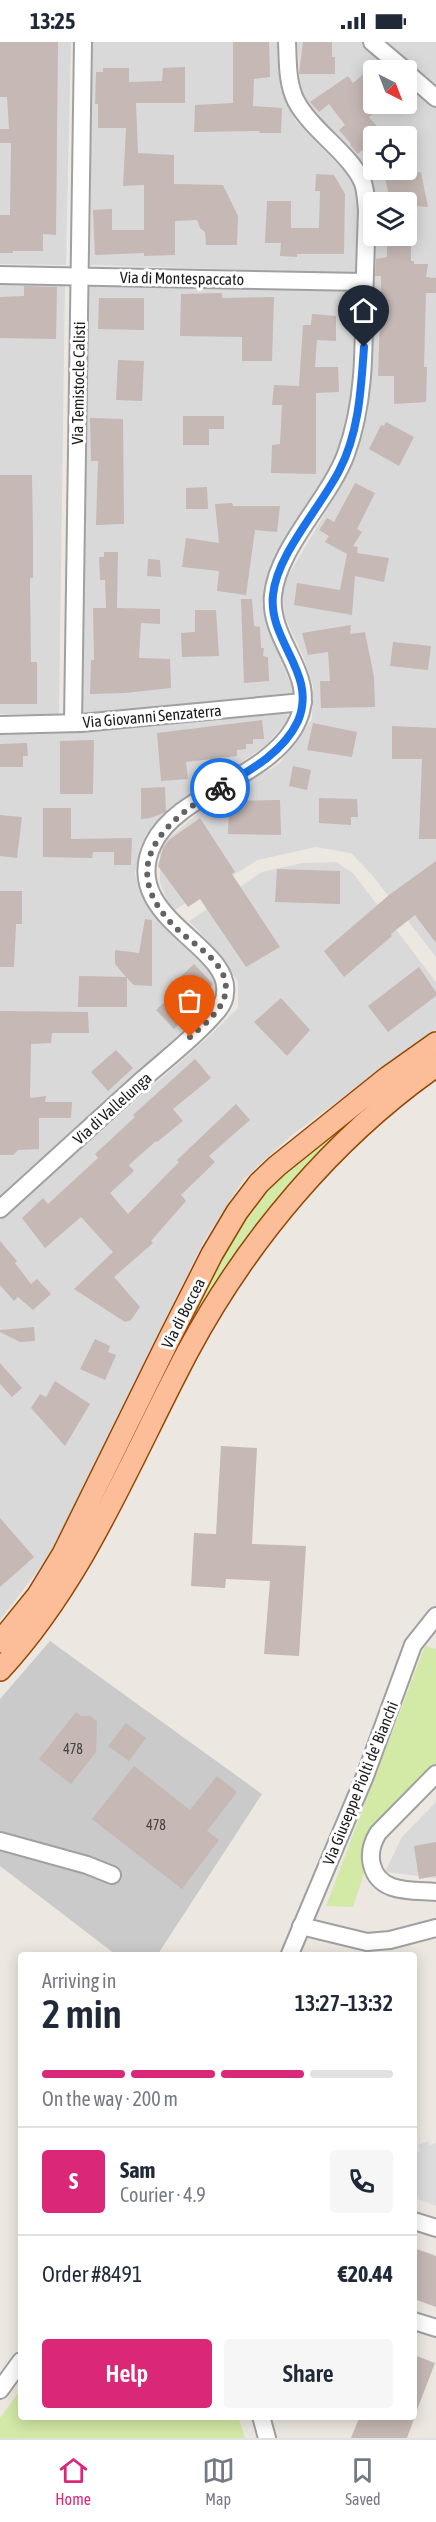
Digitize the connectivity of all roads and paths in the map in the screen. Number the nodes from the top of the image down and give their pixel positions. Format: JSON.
{"nodes":[{"id":1,"x":83,"y":42,"type":"edge"},
{"id":2,"x":287,"y":42,"type":"edge"},
{"id":3,"x":372,"y":42,"type":"edge"},
{"id":4,"x":393,"y":60,"type":"edge"},
{"id":5,"x":417,"y":81,"type":"edge"},
{"id":6,"x":436,"y":98,"type":"edge"},
{"id":7,"x":0,"y":274,"type":"edge"},
{"id":8,"x":80,"y":276,"type":"junction"},
{"id":9,"x":364,"y":282,"type":"junction"},
{"id":10,"x":303,"y":702,"type":"junction"},
{"id":11,"x":73,"y":723,"type":"junction"},
{"id":12,"x":0,"y":725,"type":"edge"},
{"id":13,"x":436,"y":1043,"type":"edge"},
{"id":14,"x":436,"y":1066,"type":"edge"},
{"id":15,"x":0,"y":1209,"type":"edge"},
{"id":16,"x":433,"y":1625,"type":"edge"},
{"id":17,"x":0,"y":1642,"type":"edge"},
{"id":18,"x":0,"y":1670,"type":"edge"},
{"id":19,"x":436,"y":1774,"type":"edge"},
{"id":20,"x":0,"y":1841,"type":"edge"},
{"id":21,"x":112,"y":1875,"type":"dead end"},
{"id":22,"x":436,"y":1892,"type":"edge"},
{"id":23,"x":301,"y":1926,"type":"junction"},
{"id":24,"x":436,"y":1928,"type":"edge"},
{"id":25,"x":291,"y":1952,"type":"edge"},
{"id":26,"x":417,"y":2222,"type":"edge"},
{"id":27,"x":436,"y":2228,"type":"edge"},
{"id":28,"x":417,"y":2322,"type":"edge"},
{"id":29,"x":436,"y":2328,"type":"edge"},
{"id":30,"x":18,"y":2365,"type":"edge"},
{"id":31,"x":0,"y":2390,"type":"edge"},
{"id":32,"x":262,"y":2420,"type":"edge"},
{"id":33,"x":267,"y":2438,"type":"edge"}],
"edges":[{"from":1,"to":8,"type":"street","name":"Via Temistocle Calisti"},
{"from":2,"to":9,"type":"street"},
{"from":3,"to":4,"type":"street"},
{"from":5,"to":6,"type":"street"},
{"from":7,"to":8,"type":"street","name":"Via di Montespaccato"},
{"from":8,"to":9,"type":"street","name":"Via di Montespaccato"},
{"from":8,"to":11,"type":"street","name":"Via Temistocle Calisti"},
{"from":9,"to":10,"type":"street"},
{"from":10,"to":11,"type":"street","name":"Via Giovanni Senzaterra"},
{"from":10,"to":15,"type":"street","name":"Via di Vallelunga"},
{"from":11,"to":12,"type":"street","name":"Via Giovanni Senzaterra"},
{"from":13,"to":17,"type":"main road","name":"Via di Boccea"},
{"from":14,"to":18,"type":"main road","name":"Via di Boccea"},
{"from":16,"to":23,"type":"street","name":"Via Giuseppe Piolti de' Bianchi"},
{"from":19,"to":22,"type":"street"},
{"from":20,"to":21,"type":"street"},
{"from":23,"to":24,"type":"street"},
{"from":23,"to":25,"type":"street","name":"Via Giuseppe Piolti de' Bianchi"},
{"from":26,"to":27,"type":"street"},
{"from":28,"to":29,"type":"street"},
{"from":30,"to":31,"type":"street"},
{"from":32,"to":33,"type":"street"}]}
